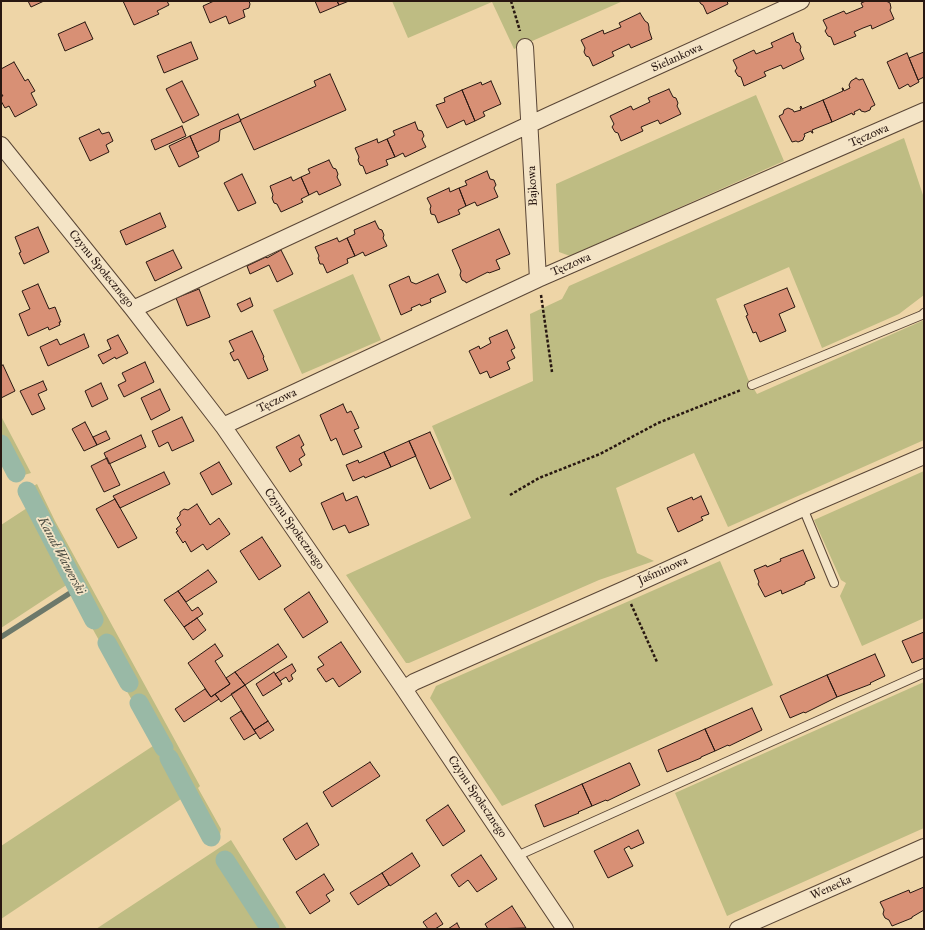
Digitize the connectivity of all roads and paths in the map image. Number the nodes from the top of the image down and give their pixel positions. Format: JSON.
{"nodes":[{"id":1,"x":511,"y":1,"type":"edge"},
{"id":2,"x":801,"y":1,"type":"edge"},
{"id":3,"x":525,"y":47,"type":"joint"},
{"id":4,"x":924,"y":112,"type":"edge"},
{"id":5,"x":530,"y":124,"type":"junction"},
{"id":6,"x":1,"y":145,"type":"edge"},
{"id":7,"x":538,"y":279,"type":"junction"},
{"id":8,"x":133,"y":309,"type":"junction"},
{"id":9,"x":924,"y":313,"type":"edge"},
{"id":10,"x":552,"y":372,"type":"dead end"},
{"id":11,"x":752,"y":385,"type":"joint"},
{"id":12,"x":222,"y":426,"type":"junction"},
{"id":13,"x":924,"y":456,"type":"edge"},
{"id":14,"x":510,"y":495,"type":"dead end"},
{"id":15,"x":803,"y":508,"type":"junction"},
{"id":16,"x":834,"y":582,"type":"dead end"},
{"id":17,"x":625,"y":589,"type":"junction"},
{"id":18,"x":657,"y":662,"type":"dead end"},
{"id":19,"x":924,"y":673,"type":"edge"},
{"id":20,"x":404,"y":689,"type":"junction"},
{"id":21,"x":924,"y":847,"type":"edge"},
{"id":22,"x":517,"y":856,"type":"junction"},
{"id":23,"x":565,"y":929,"type":"edge"},
{"id":24,"x":738,"y":929,"type":"edge"}],
"edges":[{"from":1,"to":3,"type":"path"},
{"from":2,"to":5,"type":"street","name":"Sielankowa"},
{"from":3,"to":5,"type":"street","name":"Bajkowa"},
{"from":4,"to":7,"type":"street","name":"Tęczowa"},
{"from":5,"to":7,"type":"street","name":"Bajkowa"},
{"from":5,"to":8,"type":"street","name":"Sielankowa"},
{"from":6,"to":8,"type":"street","name":"Czynu Społecznego"},
{"from":7,"to":10,"type":"path"},
{"from":7,"to":12,"type":"street","name":"Tęczowa"},
{"from":8,"to":12,"type":"street","name":"Czynu Społecznego"},
{"from":9,"to":11,"type":"lane"},
{"from":11,"to":14,"type":"path"},
{"from":12,"to":20,"type":"street","name":"Czynu Społecznego"},
{"from":13,"to":15,"type":"street","name":"Jaśminowa"},
{"from":15,"to":16,"type":"lane"},
{"from":15,"to":17,"type":"street","name":"Jaśminowa"},
{"from":17,"to":18,"type":"path"},
{"from":17,"to":20,"type":"street","name":"Jaśminowa"},
{"from":19,"to":22,"type":"lane"},
{"from":20,"to":22,"type":"street","name":"Czynu Społecznego"},
{"from":21,"to":24,"type":"street","name":"Wenecka"},
{"from":22,"to":23,"type":"street","name":"Czynu Społecznego"}]}
